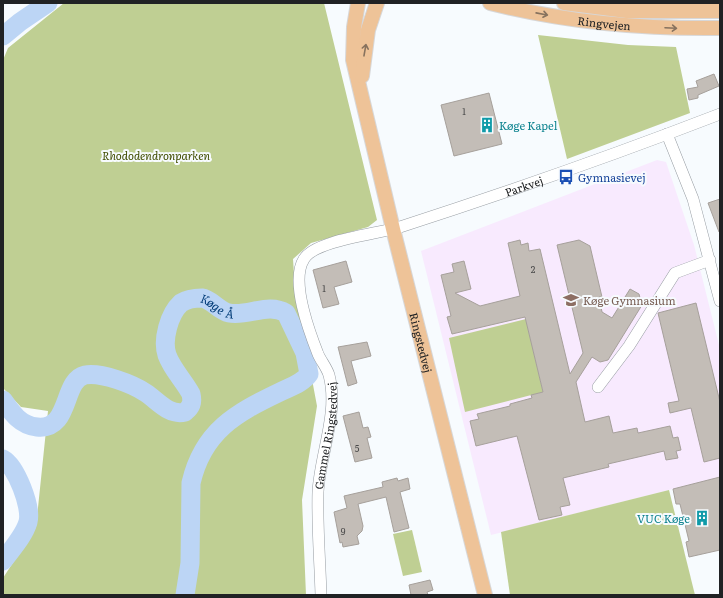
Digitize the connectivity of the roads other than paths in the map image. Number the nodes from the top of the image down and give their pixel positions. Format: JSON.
{"nodes":[{"id":1,"x":358,"y":3,"type":"edge"},
{"id":2,"x":377,"y":3,"type":"edge"},
{"id":3,"x":490,"y":3,"type":"edge"},
{"id":4,"x":564,"y":3,"type":"edge"},
{"id":5,"x":720,"y":11,"type":"edge"},
{"id":6,"x":720,"y":28,"type":"edge"},
{"id":7,"x":360,"y":88,"type":"junction"},
{"id":8,"x":720,"y":114,"type":"edge"},
{"id":9,"x":667,"y":134,"type":"junction"},
{"id":10,"x":393,"y":229,"type":"junction"},
{"id":11,"x":710,"y":260,"type":"junction"},
{"id":12,"x":720,"y":301,"type":"edge"},
{"id":13,"x":598,"y":387,"type":"dead end"},
{"id":14,"x":321,"y":595,"type":"edge"},
{"id":15,"x":485,"y":595,"type":"edge"}],
"edges":[{"from":1,"to":7,"type":"main road","name":"Ringstedvej"},
{"from":7,"to":2,"type":"main road","name":"Ringstedvej","one_way":true},
{"from":3,"to":6,"type":"main road","name":"Ringvejen","one_way":true},
{"from":4,"to":5,"type":"main road","name":"Ringvejen"},
{"from":7,"to":10,"type":"main road","name":"Ringstedvej"},
{"from":8,"to":9,"type":"street","name":"Parkvej"},
{"from":9,"to":10,"type":"street","name":"Parkvej"},
{"from":9,"to":11,"type":"street"},
{"from":10,"to":14,"type":"street","name":"Gammel Ringstedvej"},
{"from":10,"to":15,"type":"main road","name":"Ringstedvej"},
{"from":11,"to":12,"type":"street"},
{"from":11,"to":13,"type":"street"}]}
